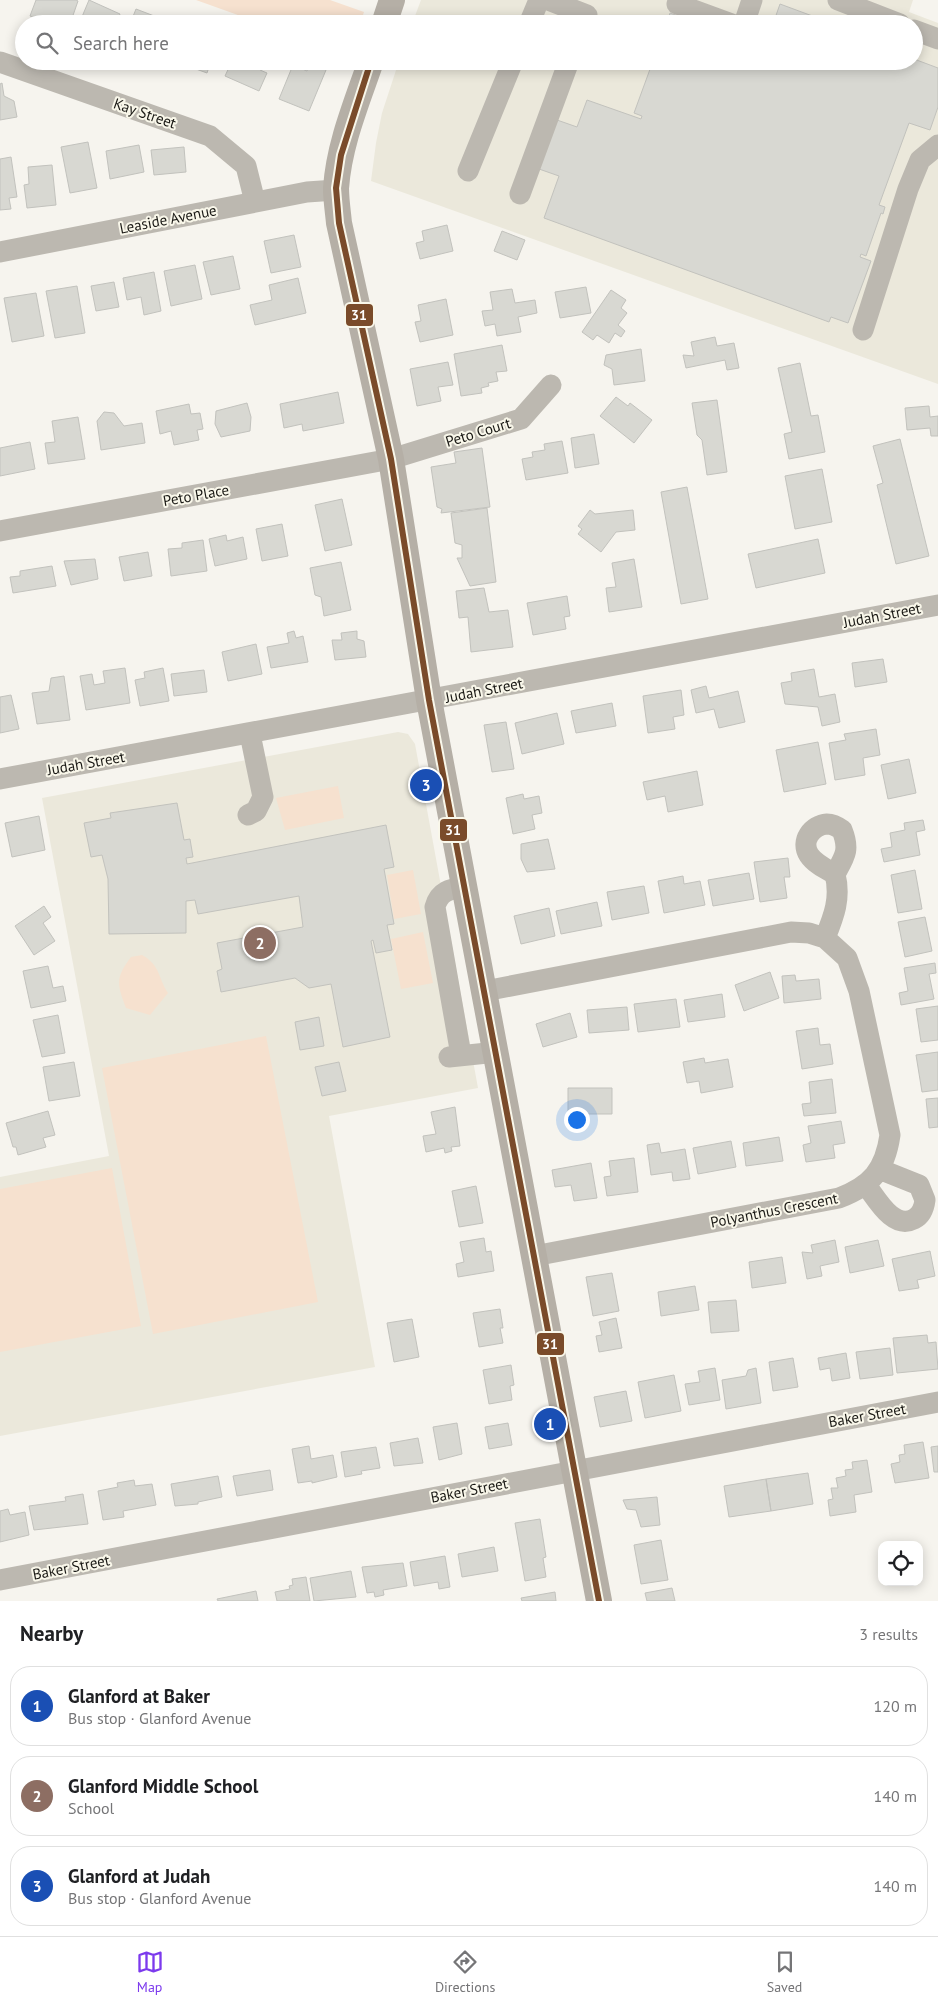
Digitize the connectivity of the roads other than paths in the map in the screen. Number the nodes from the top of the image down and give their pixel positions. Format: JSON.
{"nodes":[{"id":1,"x":392,"y":0,"type":"edge"},
{"id":2,"x":538,"y":0,"type":"edge"},
{"id":3,"x":548,"y":0,"type":"edge"},
{"id":4,"x":752,"y":0,"type":"edge"},
{"id":5,"x":838,"y":0,"type":"edge"},
{"id":6,"x":678,"y":4,"type":"dead end"},
{"id":7,"x":588,"y":13,"type":"edge"},
{"id":8,"x":387,"y":15,"type":"edge"},
{"id":9,"x":532,"y":15,"type":"edge"},
{"id":10,"x":708,"y":15,"type":"edge"},
{"id":11,"x":747,"y":15,"type":"edge"},
{"id":12,"x":877,"y":15,"type":"edge"},
{"id":13,"x":923,"y":33,"type":"edge"},
{"id":14,"x":938,"y":39,"type":"edge"},
{"id":15,"x":0,"y":62,"type":"edge"},
{"id":16,"x":15,"y":67,"type":"edge"},
{"id":17,"x":23,"y":70,"type":"edge"},
{"id":18,"x":368,"y":70,"type":"edge"},
{"id":19,"x":509,"y":70,"type":"edge"},
{"id":20,"x":567,"y":70,"type":"edge"},
{"id":21,"x":938,"y":145,"type":"edge"},
{"id":22,"x":468,"y":171,"type":"dead end"},
{"id":23,"x":336,"y":190,"type":"junction"},
{"id":24,"x":520,"y":194,"type":"dead end"},
{"id":25,"x":255,"y":202,"type":"junction"},
{"id":26,"x":0,"y":252,"type":"edge"},
{"id":27,"x":864,"y":330,"type":"dead end"},
{"id":28,"x":550,"y":385,"type":"dead end"},
{"id":29,"x":391,"y":459,"type":"junction"},
{"id":30,"x":0,"y":531,"type":"edge"},
{"id":31,"x":938,"y":605,"type":"edge"},
{"id":32,"x":429,"y":700,"type":"junction"},
{"id":33,"x":250,"y":734,"type":"junction"},
{"id":34,"x":0,"y":779,"type":"edge"},
{"id":35,"x":248,"y":815,"type":"dead end"},
{"id":36,"x":835,"y":874,"type":"dead end"},
{"id":37,"x":465,"y":887,"type":"junction"},
{"id":38,"x":825,"y":938,"type":"junction"},
{"id":39,"x":485,"y":991,"type":"junction"},
{"id":40,"x":497,"y":1052,"type":"junction"},
{"id":41,"x":534,"y":1256,"type":"junction"},
{"id":42,"x":938,"y":1402,"type":"edge"},
{"id":43,"x":574,"y":1470,"type":"junction"},
{"id":44,"x":0,"y":1580,"type":"edge"},
{"id":45,"x":599,"y":1601,"type":"edge"}],
"edges":[{"from":1,"to":8,"type":"main road"},
{"from":2,"to":9,"type":"street"},
{"from":3,"to":7,"type":"street"},
{"from":4,"to":11,"type":"street"},
{"from":5,"to":12,"type":"street"},
{"from":6,"to":10,"type":"street"},
{"from":13,"to":14,"type":"street"},
{"from":15,"to":16,"type":"street","name":"Kay Street"},
{"from":17,"to":25,"type":"street","name":"Kay Street"},
{"from":18,"to":23,"type":"main road"},
{"from":19,"to":22,"type":"street"},
{"from":20,"to":24,"type":"street"},
{"from":21,"to":27,"type":"street"},
{"from":23,"to":25,"type":"street","name":"Leaside Avenue"},
{"from":23,"to":29,"type":"main road"},
{"from":25,"to":26,"type":"street","name":"Leaside Avenue"},
{"from":28,"to":29,"type":"street","name":"Peto Court"},
{"from":29,"to":30,"type":"street","name":"Peto Place"},
{"from":29,"to":32,"type":"main road"},
{"from":31,"to":32,"type":"street","name":"Judah Street"},
{"from":32,"to":33,"type":"street","name":"Judah Street"},
{"from":32,"to":37,"type":"main road"},
{"from":33,"to":34,"type":"street","name":"Judah Street"},
{"from":33,"to":35,"type":"street"},
{"from":36,"to":38,"type":"street"},
{"from":37,"to":39,"type":"main road"},
{"from":37,"to":40,"type":"street"},
{"from":38,"to":39,"type":"street","name":"Polyanthus Crescent"},
{"from":38,"to":41,"type":"street","name":"Polyanthus Crescent"},
{"from":39,"to":40,"type":"main road"},
{"from":40,"to":41,"type":"main road"},
{"from":41,"to":43,"type":"main road"},
{"from":42,"to":43,"type":"street","name":"Baker Street"},
{"from":43,"to":44,"type":"street","name":"Baker Street"},
{"from":43,"to":45,"type":"main road"}]}
